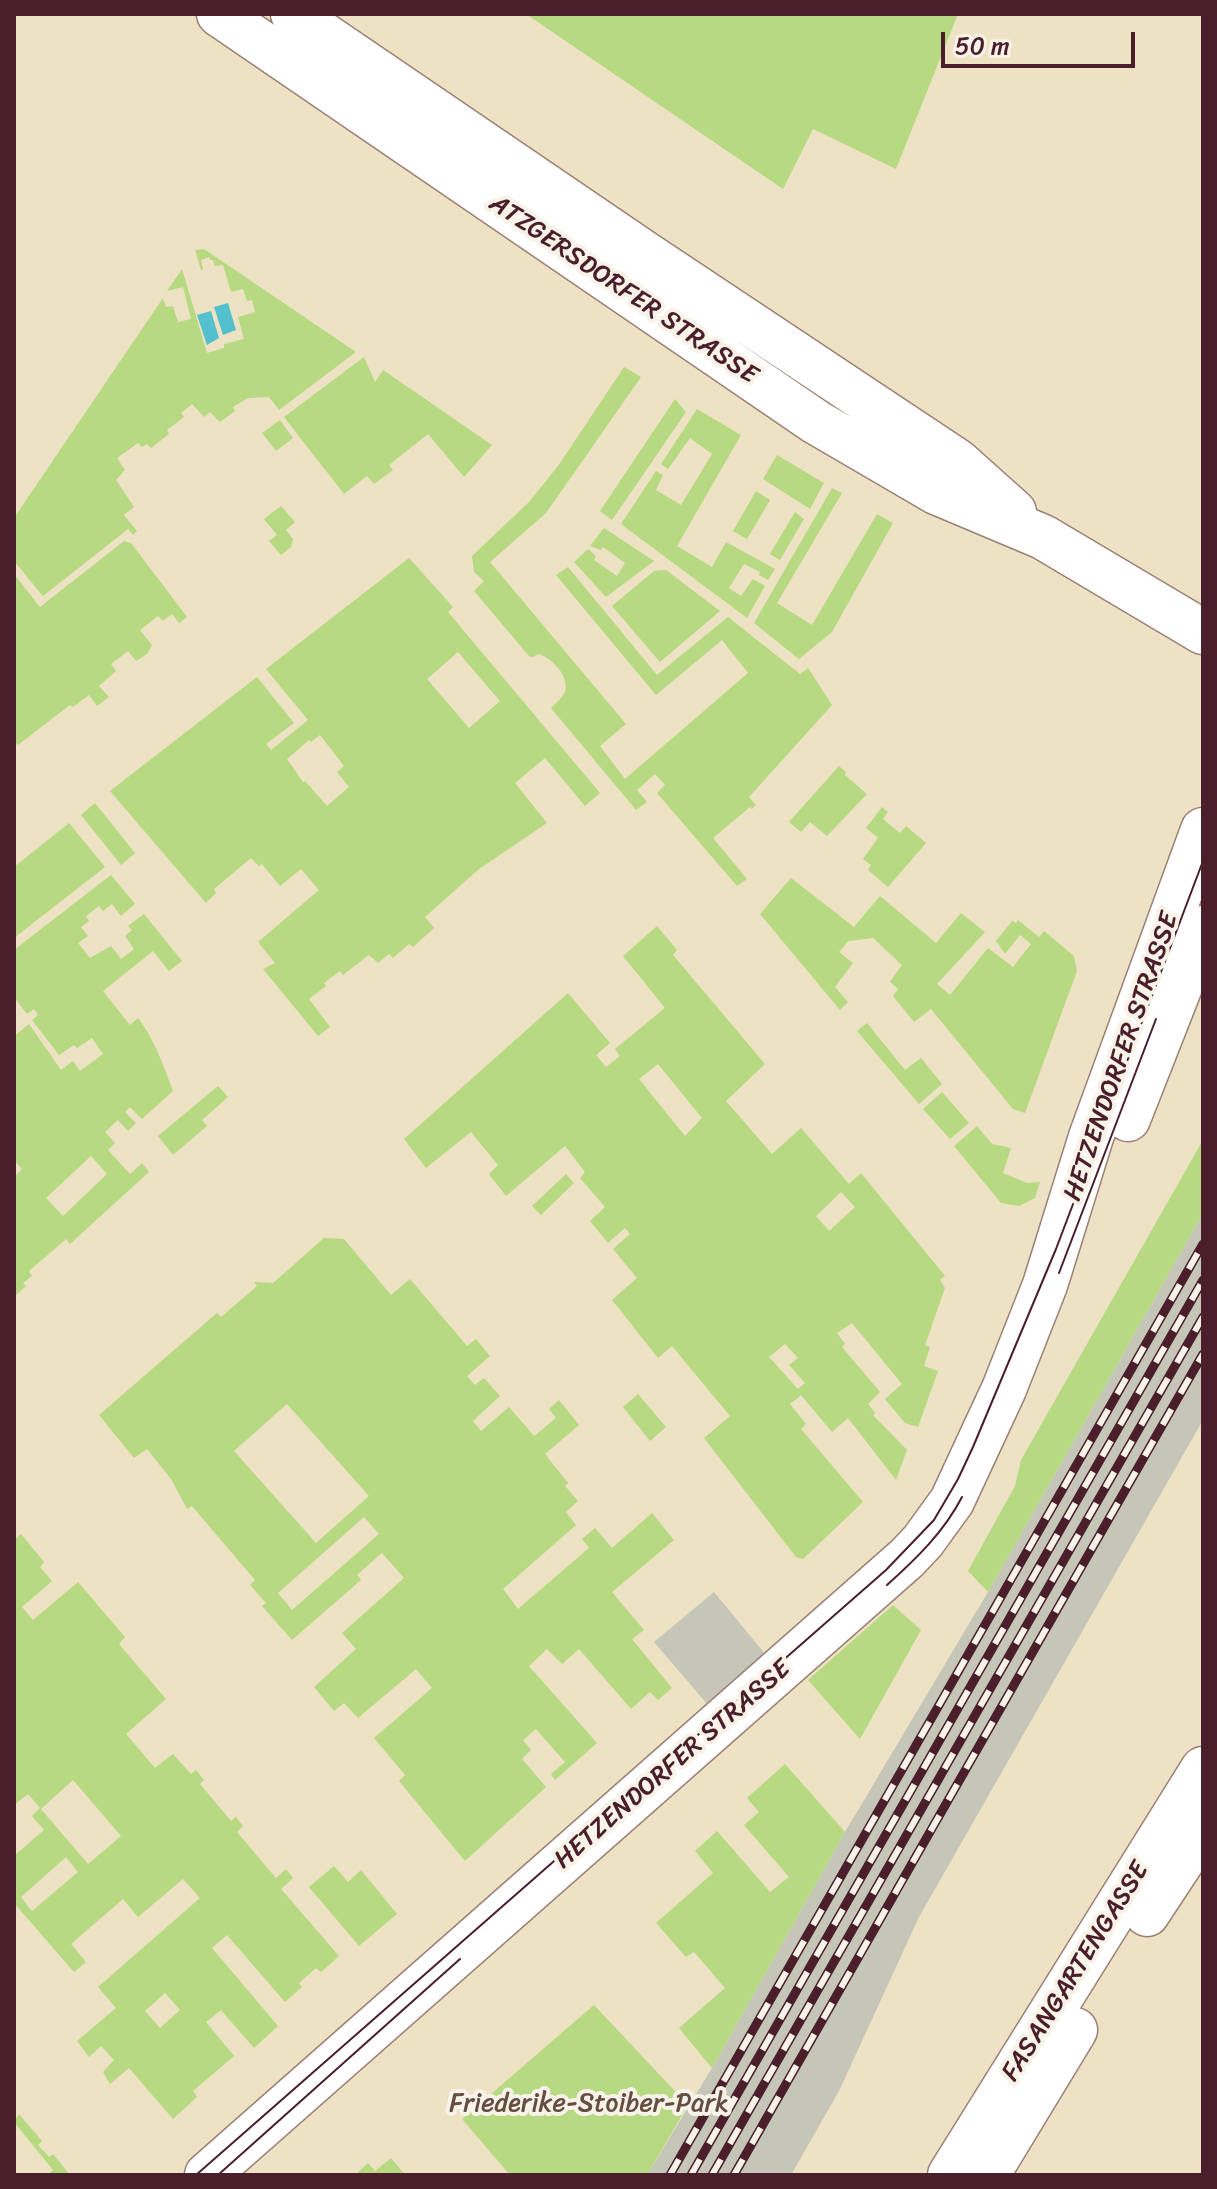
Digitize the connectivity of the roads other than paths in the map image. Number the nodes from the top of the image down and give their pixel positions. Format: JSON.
{"nodes":[{"id":1,"x":219,"y":14,"type":"edge"},
{"id":2,"x":293,"y":14,"type":"edge"},
{"id":3,"x":1043,"y":537,"type":"junction"},
{"id":4,"x":1203,"y":632,"type":"edge"},
{"id":5,"x":1203,"y":830,"type":"edge"},
{"id":6,"x":1203,"y":928,"type":"edge"},
{"id":7,"x":1045,"y":1285,"type":"junction"},
{"id":8,"x":1203,"y":1769,"type":"edge"},
{"id":9,"x":1203,"y":1829,"type":"edge"},
{"id":10,"x":207,"y":2175,"type":"edge"},
{"id":11,"x":950,"y":2175,"type":"edge"},
{"id":12,"x":987,"y":2175,"type":"edge"}],
"edges":[{"from":1,"to":3,"type":"main road","name":"ATZGERSDORFER STRASSE"},
{"from":2,"to":3,"type":"main road","name":"ATZGERSDORFER STRASSE"},
{"from":3,"to":4,"type":"main road","name":"ATZGERSDORFER STRASSE"},
{"from":5,"to":7,"type":"main road","name":"HETZENDORFER STRASSE"},
{"from":6,"to":7,"type":"main road","name":"HETZENDORFER STRASSE"},
{"from":7,"to":10,"type":"main road","name":"HETZENDORFER STRASSE"},
{"from":8,"to":11,"type":"main road","name":"FASANGARTENGASSE"},
{"from":9,"to":12,"type":"main road","name":"FASANGARTENGASSE"}]}
